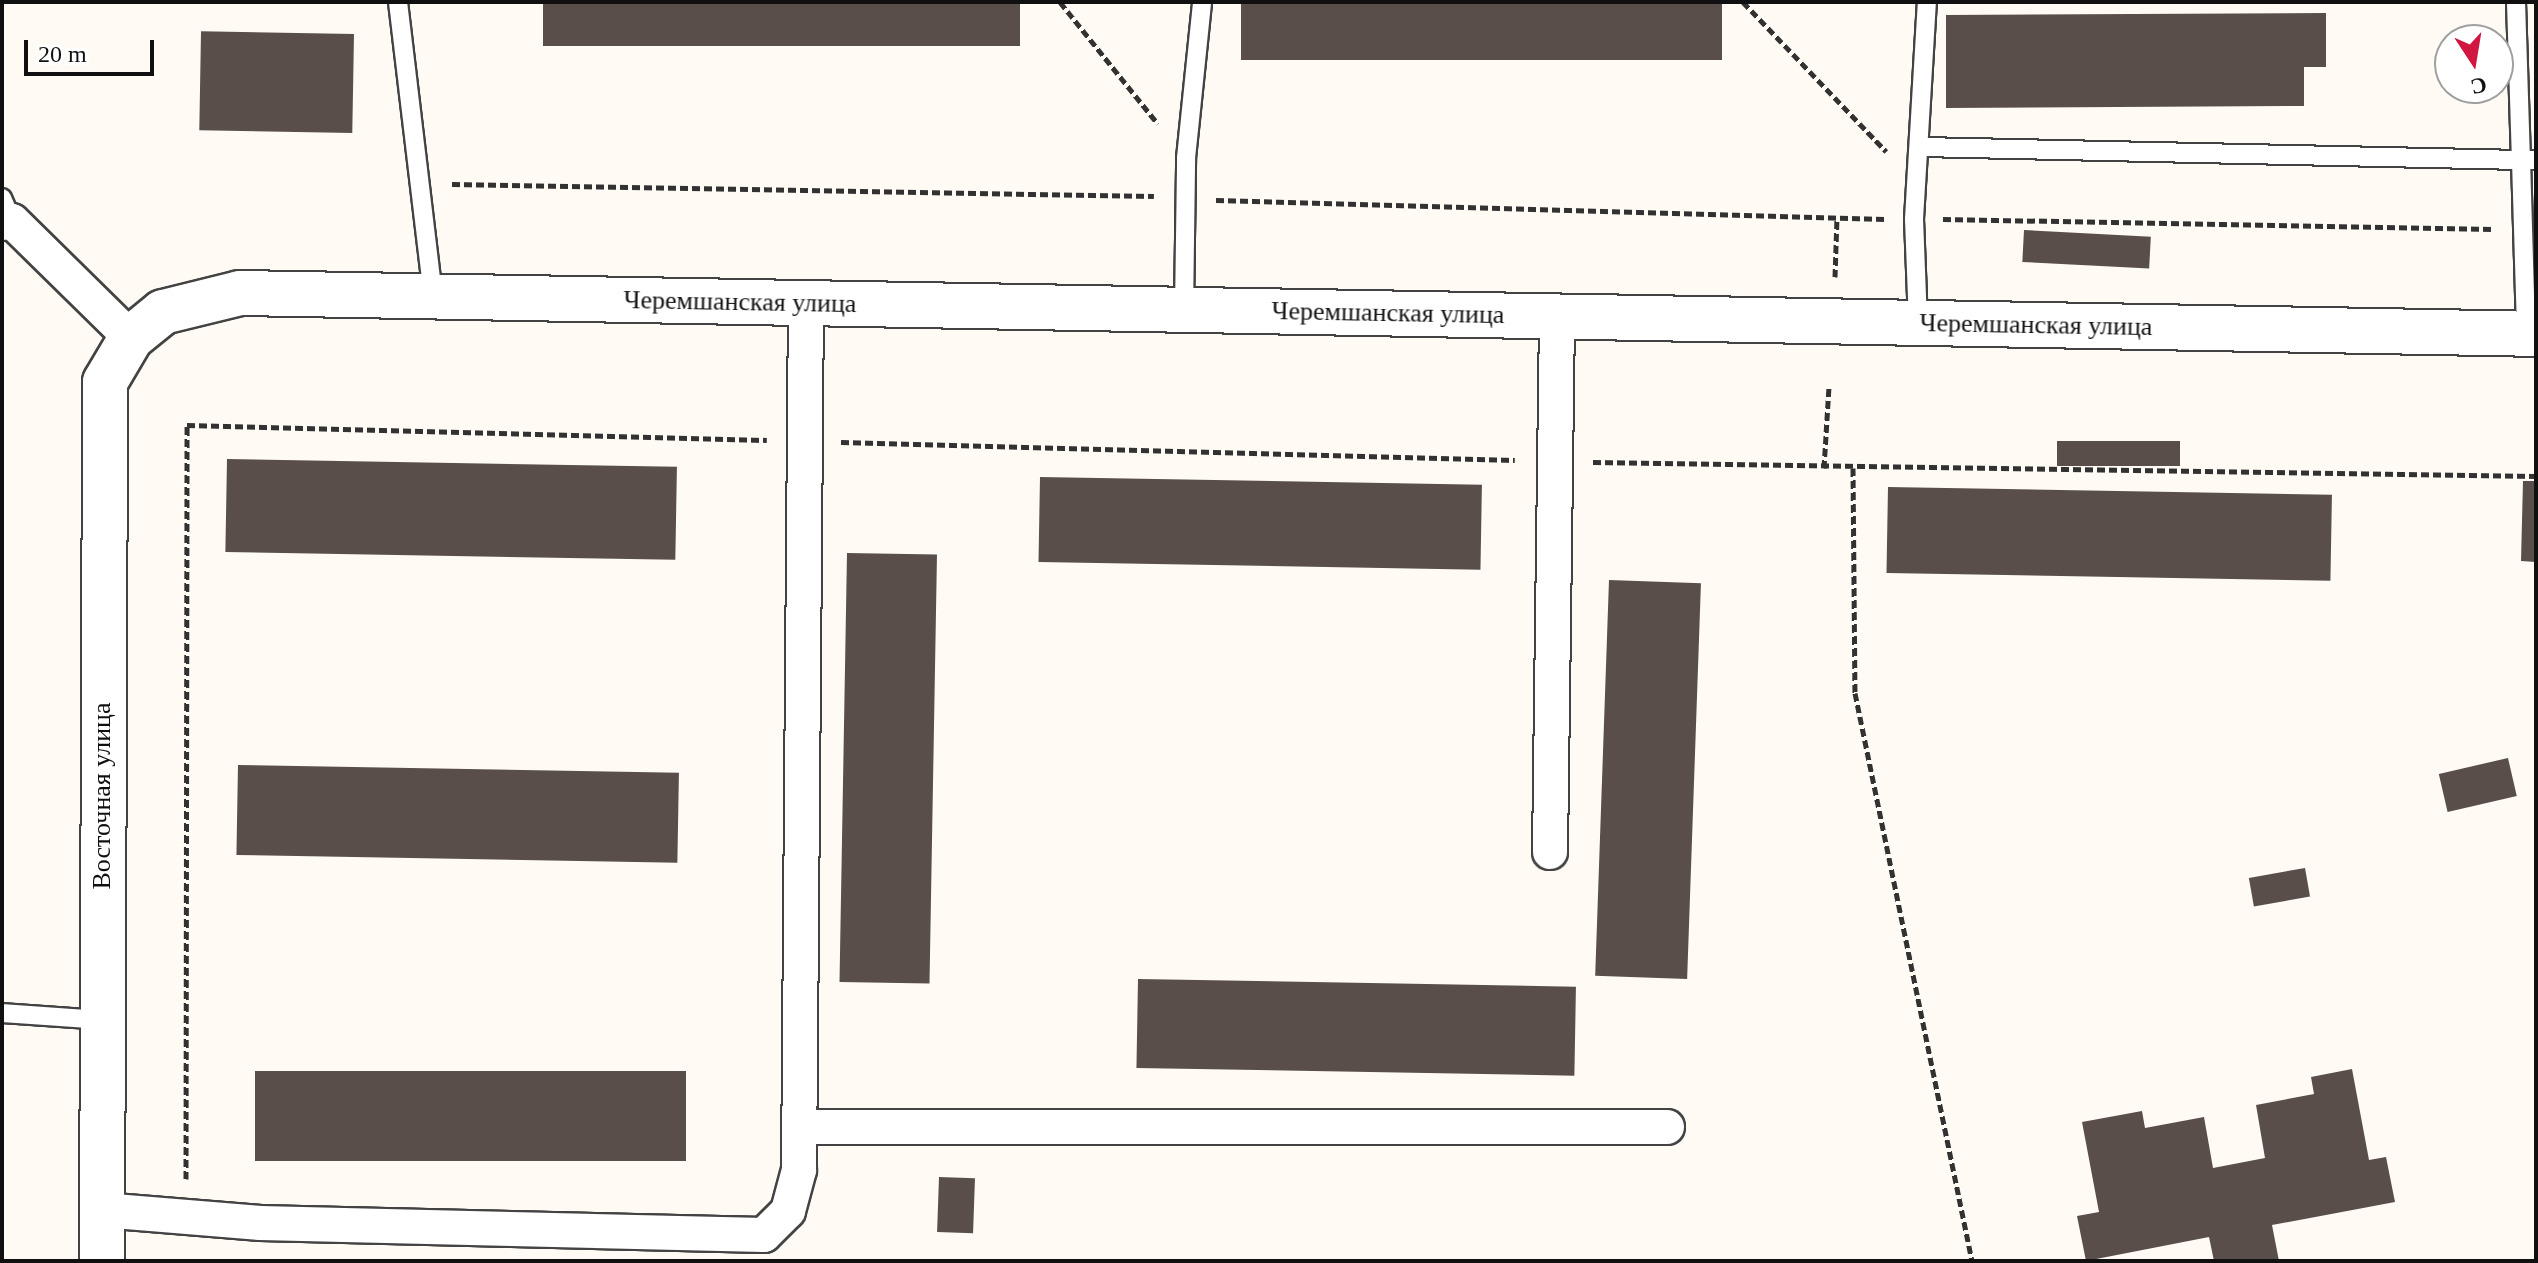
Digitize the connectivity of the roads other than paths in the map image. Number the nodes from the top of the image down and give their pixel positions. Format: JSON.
{"nodes":[{"id":1,"x":398,"y":2,"type":"edge"},
{"id":2,"x":1202,"y":2,"type":"edge"},
{"id":3,"x":1927,"y":2,"type":"edge"},
{"id":4,"x":2516,"y":2,"type":"edge"},
{"id":5,"x":1921,"y":147,"type":"junction"},
{"id":6,"x":2529,"y":160,"type":"edge"},
{"id":7,"x":5,"y":214,"type":"edge"},
{"id":8,"x":240,"y":293,"type":"joint"},
{"id":9,"x":433,"y":296,"type":"junction"},
{"id":10,"x":806,"y":303,"type":"junction"},
{"id":11,"x":1184,"y":310,"type":"junction"},
{"id":12,"x":1557,"y":316,"type":"junction"},
{"id":13,"x":1918,"y":323,"type":"junction"},
{"id":14,"x":2531,"y":334,"type":"edge"},
{"id":15,"x":131,"y":338,"type":"junction"},
{"id":16,"x":1550,"y":852,"type":"dead end"},
{"id":17,"x":2,"y":1013,"type":"edge"},
{"id":18,"x":102,"y":1020,"type":"junction"},
{"id":19,"x":800,"y":1127,"type":"junction"},
{"id":20,"x":1667,"y":1127,"type":"dead end"},
{"id":21,"x":102,"y":1210,"type":"junction"},
{"id":22,"x":102,"y":1261,"type":"edge"}],
"edges":[{"from":1,"to":9,"type":"lane"},
{"from":2,"to":11,"type":"lane"},
{"from":3,"to":5,"type":"lane"},
{"from":4,"to":6,"type":"lane"},
{"from":5,"to":6,"type":"lane"},
{"from":5,"to":13,"type":"lane"},
{"from":6,"to":14,"type":"lane"},
{"from":7,"to":15,"type":"street"},
{"from":8,"to":9,"type":"street","name":"Черемшанская улица"},
{"from":8,"to":15,"type":"street","name":"Восточная улица"},
{"from":9,"to":10,"type":"street","name":"Черемшанская улица"},
{"from":10,"to":11,"type":"street","name":"Черемшанская улица"},
{"from":10,"to":19,"type":"street"},
{"from":11,"to":12,"type":"street","name":"Черемшанская улица"},
{"from":12,"to":13,"type":"street","name":"Черемшанская улица"},
{"from":12,"to":16,"type":"street"},
{"from":13,"to":14,"type":"street","name":"Черемшанская улица"},
{"from":15,"to":18,"type":"street","name":"Восточная улица"},
{"from":17,"to":18,"type":"lane"},
{"from":18,"to":21,"type":"street","name":"Восточная улица"},
{"from":19,"to":20,"type":"street"},
{"from":19,"to":21,"type":"street"},
{"from":21,"to":22,"type":"street","name":"Восточная улица"}]}
